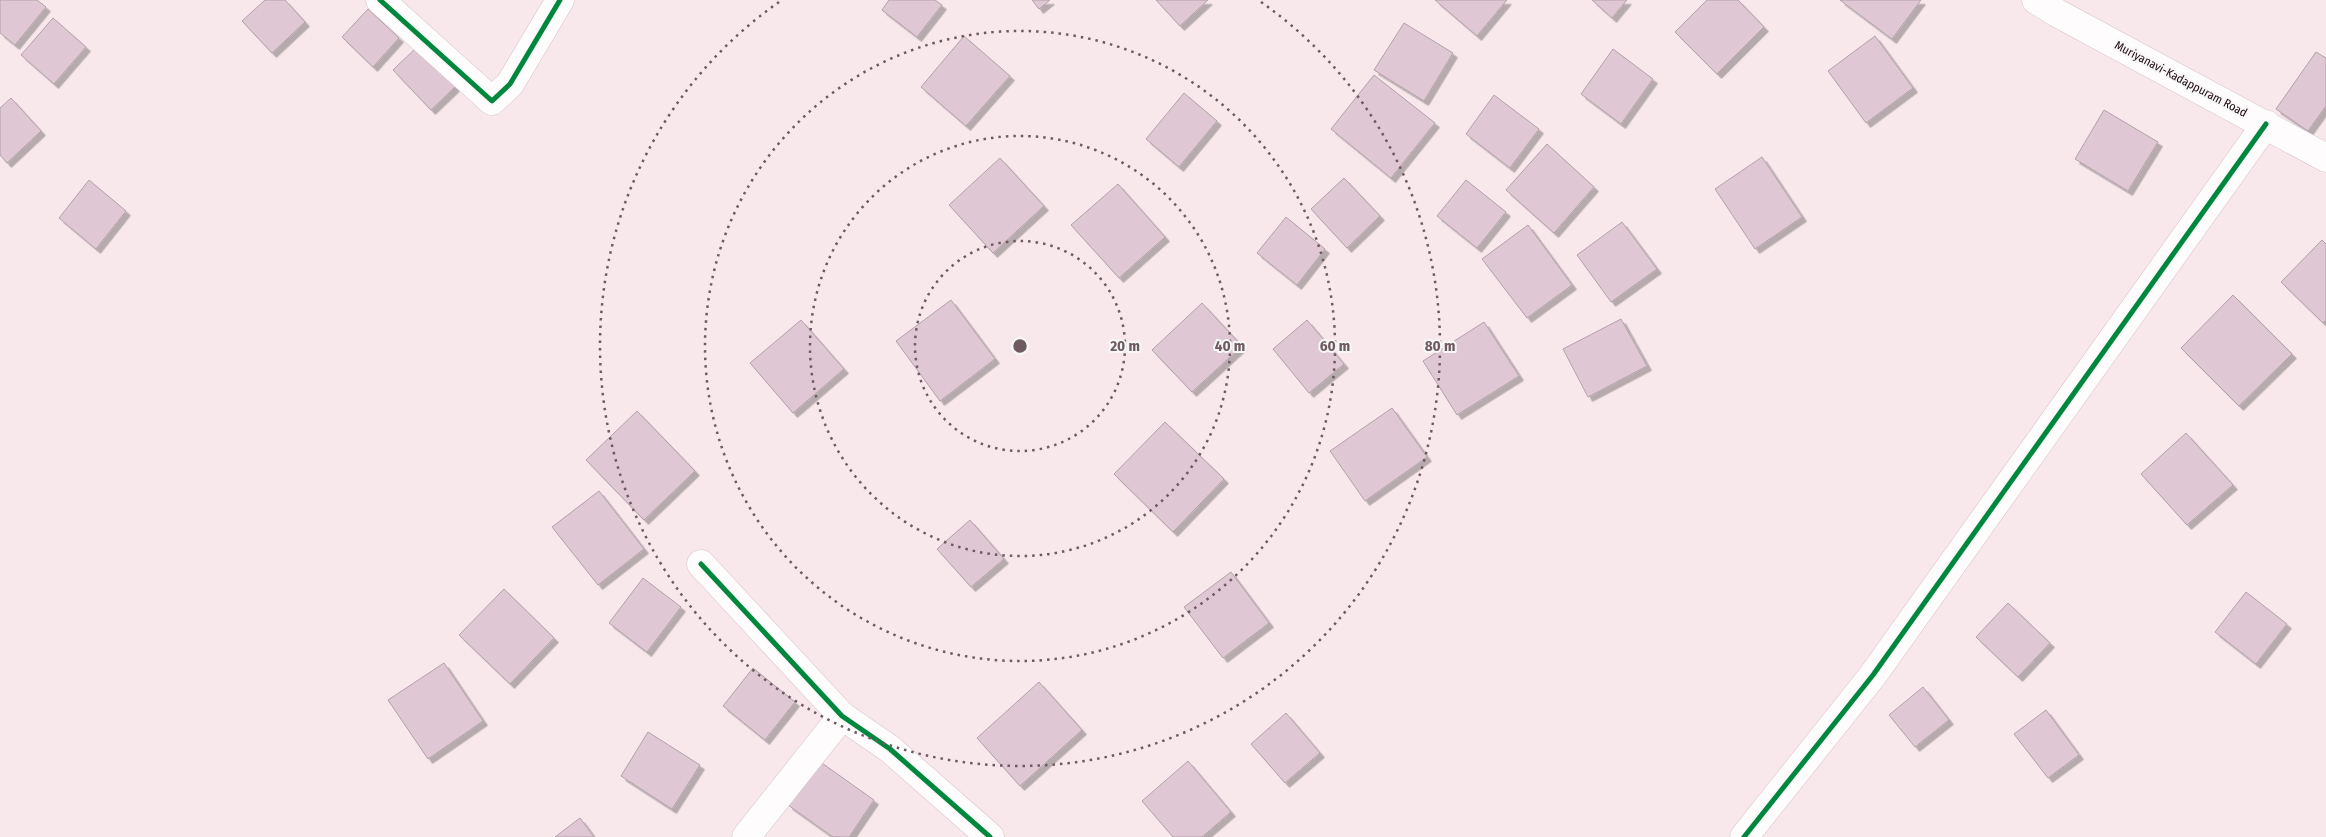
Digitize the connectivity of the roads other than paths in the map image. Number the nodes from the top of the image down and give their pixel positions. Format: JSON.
{"nodes":[{"id":1,"x":380,"y":0,"type":"edge"},
{"id":2,"x":560,"y":0,"type":"edge"},
{"id":3,"x":2036,"y":0,"type":"edge"},
{"id":4,"x":2266,"y":124,"type":"junction"},
{"id":5,"x":2326,"y":158,"type":"edge"},
{"id":6,"x":701,"y":564,"type":"dead end"},
{"id":7,"x":842,"y":716,"type":"junction"},
{"id":8,"x":746,"y":837,"type":"edge"},
{"id":9,"x":990,"y":837,"type":"edge"},
{"id":10,"x":1744,"y":837,"type":"edge"}],
"edges":[{"from":1,"to":2,"type":"street"},
{"from":3,"to":4,"type":"street","name":"Muriyanavi-Kadappuram Road"},
{"from":4,"to":5,"type":"street","name":"Muriyanavi-Kadappuram Road"},
{"from":4,"to":10,"type":"street"},
{"from":6,"to":7,"type":"street"},
{"from":7,"to":8,"type":"street"},
{"from":7,"to":9,"type":"street"}]}
